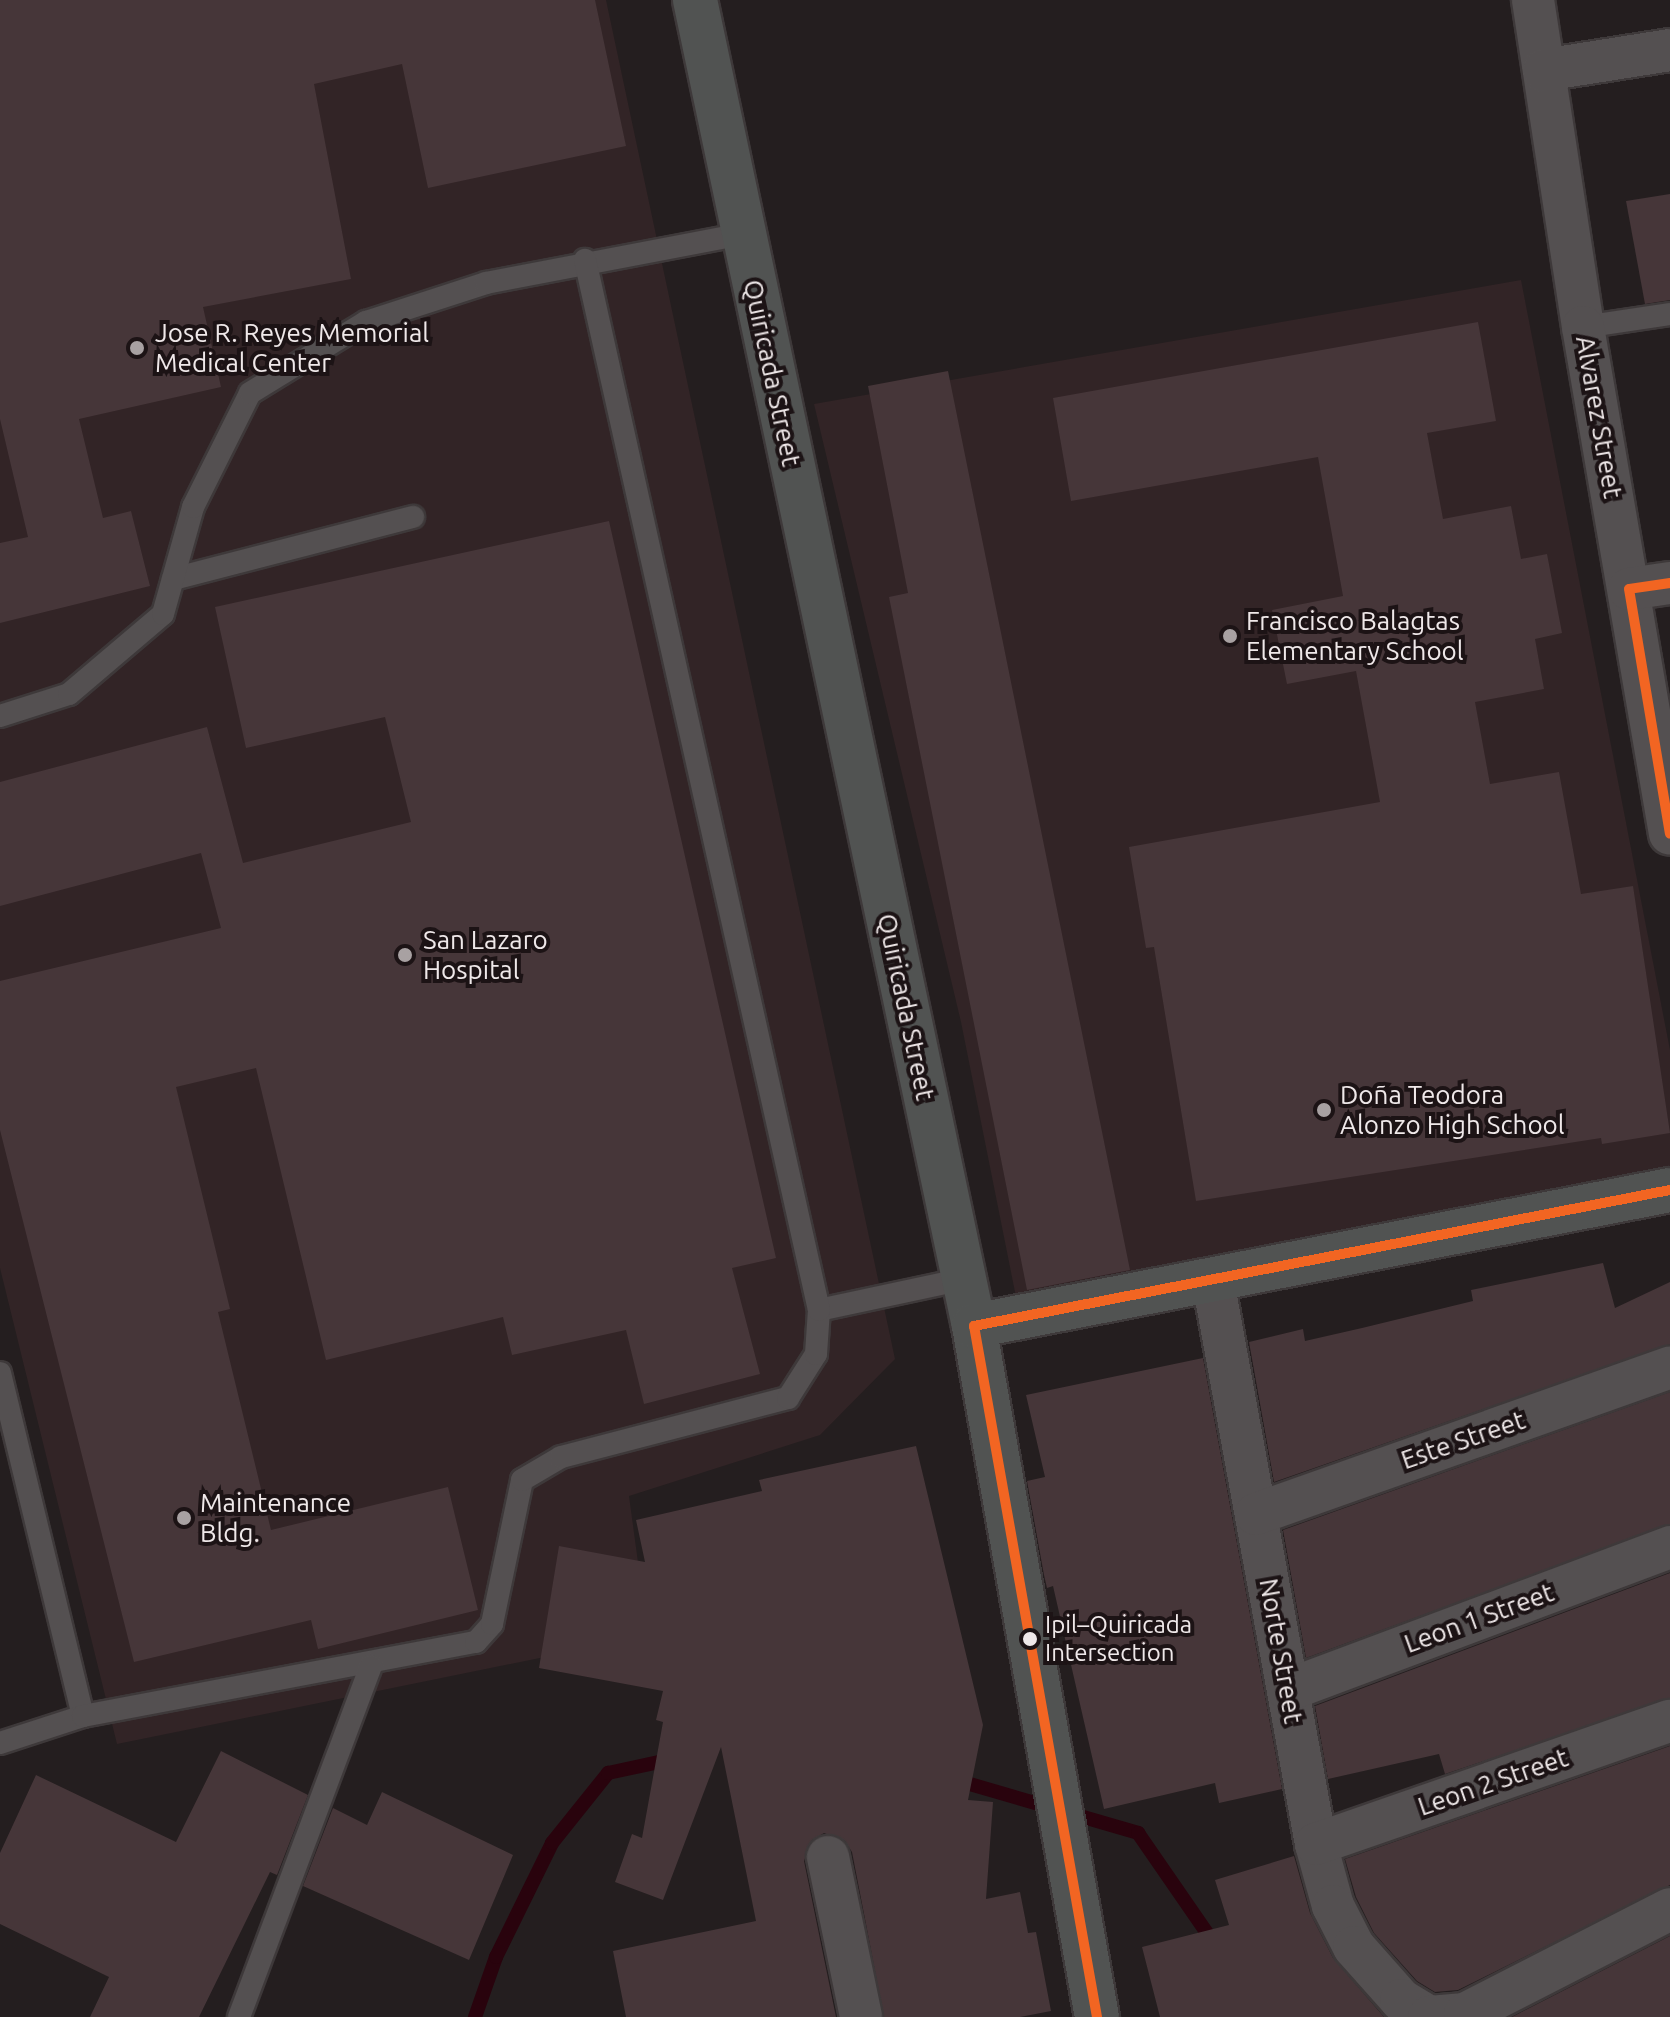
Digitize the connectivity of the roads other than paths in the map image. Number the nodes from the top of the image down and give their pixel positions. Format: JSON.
{"nodes":[{"id":1,"x":695,"y":0,"type":"edge"},
{"id":2,"x":1533,"y":0,"type":"edge"},
{"id":3,"x":1670,"y":50,"type":"edge"},
{"id":4,"x":1544,"y":70,"type":"junction"},
{"id":5,"x":742,"y":234,"type":"junction"},
{"id":6,"x":585,"y":260,"type":"junction"},
{"id":7,"x":1670,"y":314,"type":"edge"},
{"id":8,"x":1583,"y":327,"type":"junction"},
{"id":9,"x":413,"y":517,"type":"dead end"},
{"id":10,"x":173,"y":579,"type":"junction"},
{"id":11,"x":1670,"y":583,"type":"edge"},
{"id":12,"x":1629,"y":589,"type":"junction"},
{"id":13,"x":0,"y":716,"type":"edge"},
{"id":14,"x":1670,"y":834,"type":"edge"},
{"id":15,"x":1670,"y":1190,"type":"edge"},
{"id":16,"x":964,"y":1279,"type":"junction"},
{"id":17,"x":1213,"y":1281,"type":"junction"},
{"id":18,"x":819,"y":1310,"type":"junction"},
{"id":19,"x":974,"y":1326,"type":"junction"},
{"id":20,"x":1670,"y":1367,"type":"edge"},
{"id":21,"x":0,"y":1373,"type":"edge"},
{"id":22,"x":1256,"y":1514,"type":"junction"},
{"id":23,"x":1670,"y":1547,"type":"edge"},
{"id":24,"x":371,"y":1666,"type":"junction"},
{"id":25,"x":1288,"y":1690,"type":"junction"},
{"id":26,"x":83,"y":1716,"type":"junction"},
{"id":27,"x":1670,"y":1721,"type":"edge"},
{"id":28,"x":0,"y":1743,"type":"edge"},
{"id":29,"x":1316,"y":1844,"type":"junction"},
{"id":30,"x":828,"y":1857,"type":"dead end"},
{"id":31,"x":1670,"y":1909,"type":"edge"},
{"id":32,"x":239,"y":2017,"type":"edge"},
{"id":33,"x":861,"y":2017,"type":"edge"},
{"id":34,"x":1097,"y":2017,"type":"edge"}],
"edges":[{"from":1,"to":5,"type":"street","name":"Quiricada Street"},
{"from":2,"to":4,"type":"street","name":"Alvarez Street"},
{"from":3,"to":4,"type":"street"},
{"from":4,"to":8,"type":"street","name":"Alvarez Street"},
{"from":5,"to":6,"type":"lane"},
{"from":5,"to":16,"type":"street","name":"Quiricada Street"},
{"from":6,"to":10,"type":"lane"},
{"from":6,"to":18,"type":"lane"},
{"from":7,"to":8,"type":"lane"},
{"from":8,"to":12,"type":"street","name":"Alvarez Street"},
{"from":9,"to":10,"type":"lane"},
{"from":10,"to":13,"type":"lane"},
{"from":11,"to":12,"type":"street"},
{"from":12,"to":14,"type":"street","name":"Alvarez Street"},
{"from":15,"to":17,"type":"street"},
{"from":16,"to":18,"type":"lane"},
{"from":16,"to":19,"type":"street","name":"Quiricada Street"},
{"from":17,"to":19,"type":"street"},
{"from":17,"to":22,"type":"street","name":"Norte Street"},
{"from":18,"to":24,"type":"lane"},
{"from":19,"to":34,"type":"street","name":"Quiricada Street"},
{"from":20,"to":22,"type":"street","name":"Este Street"},
{"from":21,"to":26,"type":"lane"},
{"from":22,"to":25,"type":"street","name":"Norte Street"},
{"from":23,"to":25,"type":"street","name":"Leon 1 Street"},
{"from":24,"to":26,"type":"lane"},
{"from":24,"to":32,"type":"lane"},
{"from":25,"to":29,"type":"street","name":"Norte Street"},
{"from":26,"to":28,"type":"lane"},
{"from":27,"to":29,"type":"street","name":"Leon 2 Street"},
{"from":29,"to":31,"type":"street","name":"Norte Street"},
{"from":30,"to":33,"type":"street"}]}
